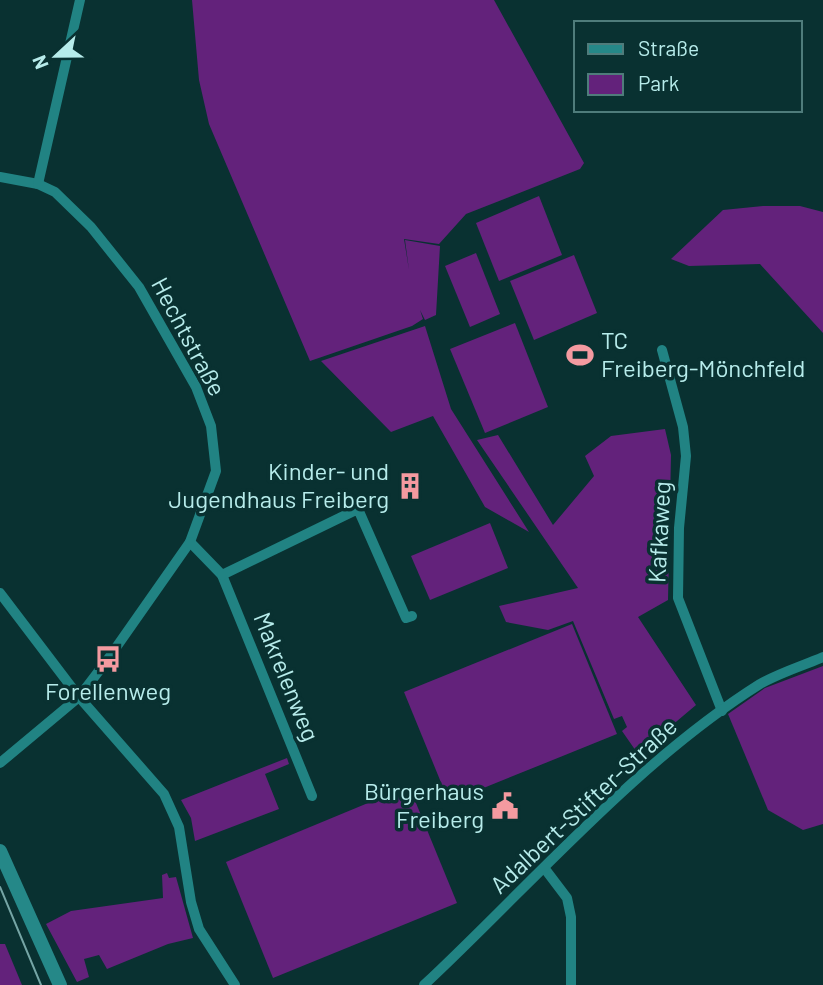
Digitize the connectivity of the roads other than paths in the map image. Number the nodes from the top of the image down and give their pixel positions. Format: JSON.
{"nodes":[{"id":1,"x":80,"y":0,"type":"edge"},
{"id":2,"x":0,"y":177,"type":"edge"},
{"id":3,"x":38,"y":184,"type":"junction"},
{"id":4,"x":662,"y":350,"type":"dead end"},
{"id":5,"x":190,"y":542,"type":"junction"},
{"id":6,"x":222,"y":575,"type":"junction"},
{"id":7,"x":0,"y":593,"type":"edge"},
{"id":8,"x":412,"y":616,"type":"dead end"},
{"id":9,"x":823,"y":657,"type":"edge"},
{"id":10,"x":79,"y":697,"type":"junction"},
{"id":11,"x":722,"y":711,"type":"junction"},
{"id":12,"x":0,"y":763,"type":"edge"},
{"id":13,"x":312,"y":796,"type":"dead end"},
{"id":14,"x":0,"y":852,"type":"edge"},
{"id":15,"x":545,"y":869,"type":"junction"},
{"id":16,"x":60,"y":985,"type":"edge"},
{"id":17,"x":235,"y":985,"type":"edge"},
{"id":18,"x":424,"y":985,"type":"edge"},
{"id":19,"x":570,"y":985,"type":"edge"}],
"edges":[{"from":1,"to":3,"type":"street"},
{"from":2,"to":3,"type":"street","name":"Hechtstraße"},
{"from":3,"to":5,"type":"street","name":"Hechtstraße"},
{"from":4,"to":11,"type":"street","name":"Kafkaweg"},
{"from":5,"to":6,"type":"street","name":"Makrelenweg"},
{"from":5,"to":10,"type":"street","name":"Hechtstraße"},
{"from":6,"to":8,"type":"street"},
{"from":6,"to":13,"type":"street","name":"Makrelenweg"},
{"from":7,"to":10,"type":"street"},
{"from":9,"to":11,"type":"street","name":"Adalbert-Stifter-Straße"},
{"from":10,"to":12,"type":"street","name":"Hechtstraße"},
{"from":10,"to":17,"type":"street"},
{"from":11,"to":15,"type":"street","name":"Adalbert-Stifter-Straße"},
{"from":14,"to":16,"type":"main road"},
{"from":15,"to":18,"type":"street","name":"Adalbert-Stifter-Straße"},
{"from":15,"to":19,"type":"street"}]}
